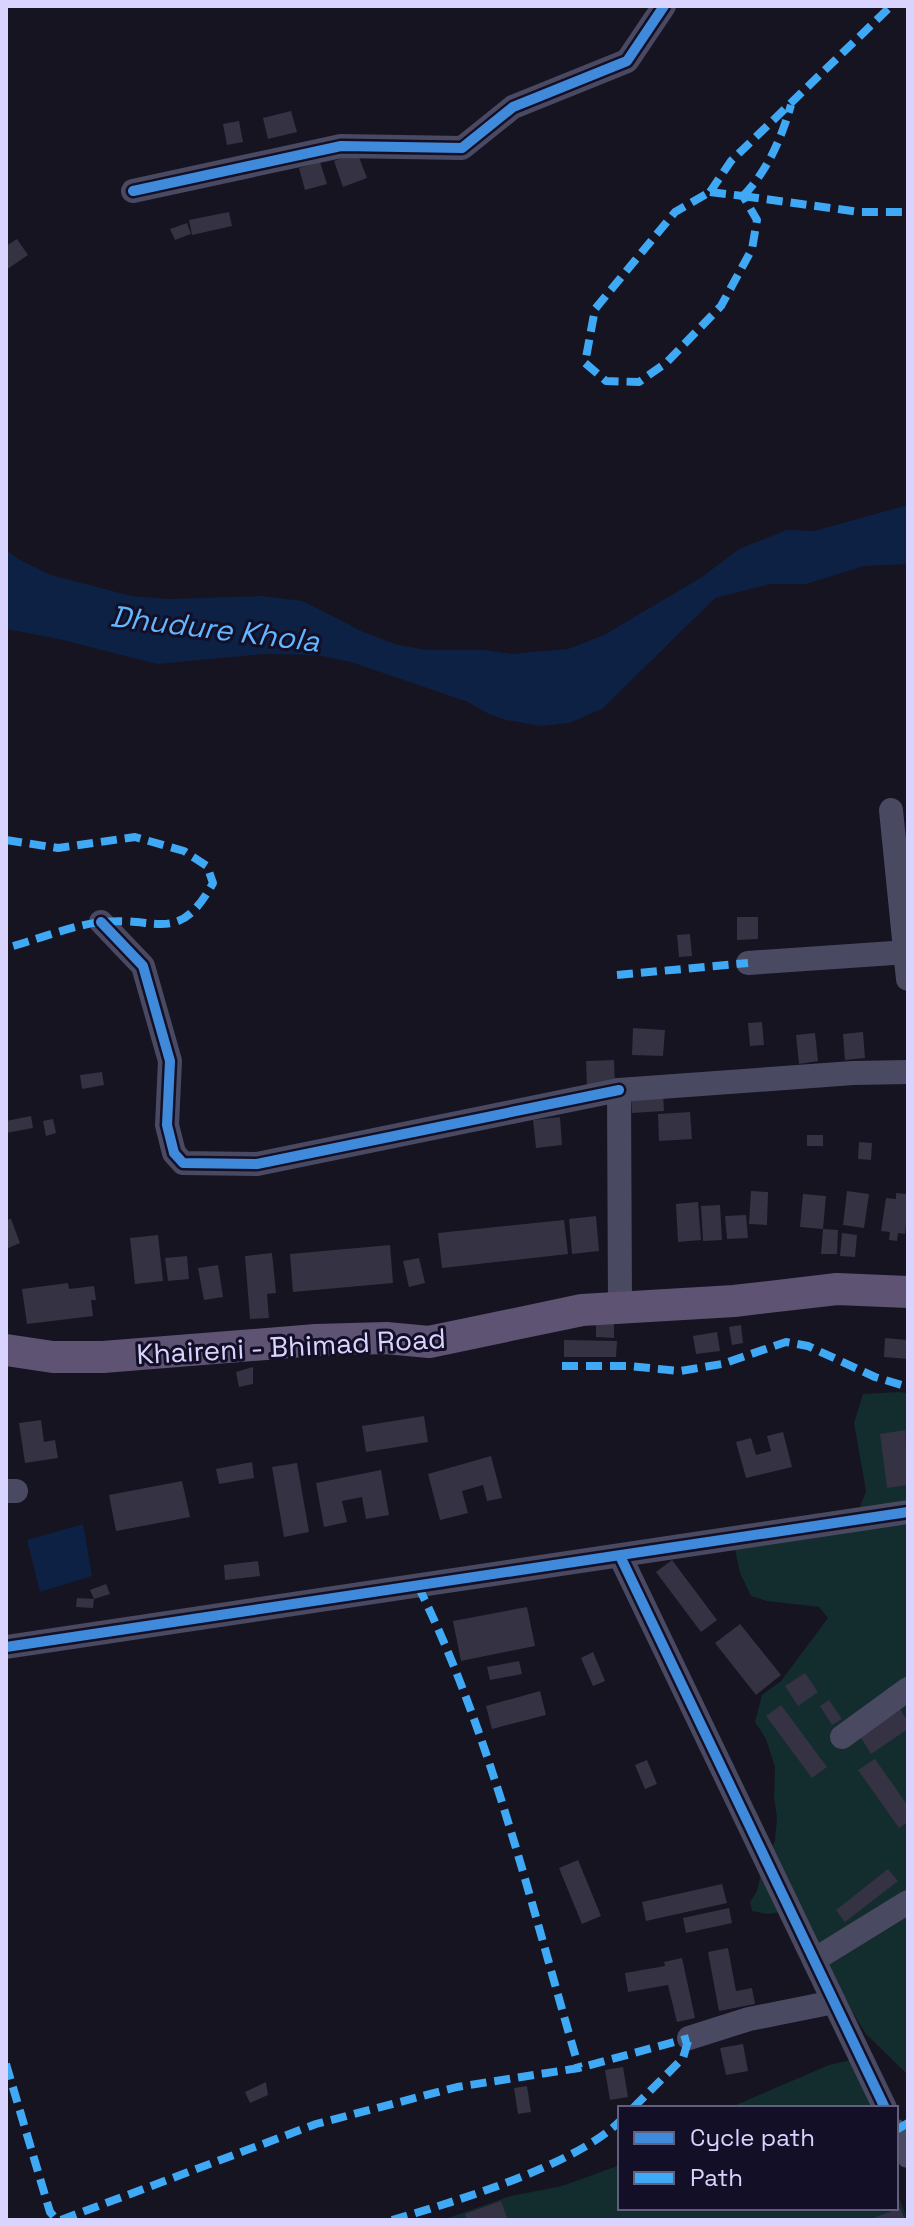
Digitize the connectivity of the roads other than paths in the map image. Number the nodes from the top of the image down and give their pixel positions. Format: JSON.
{"nodes":[{"id":1,"x":664,"y":6,"type":"edge"},
{"id":2,"x":133,"y":191,"type":"dead end"},
{"id":3,"x":891,"y":810,"type":"dead end"},
{"id":4,"x":101,"y":922,"type":"dead end"},
{"id":5,"x":906,"y":952,"type":"edge"},
{"id":6,"x":748,"y":963,"type":"dead end"},
{"id":7,"x":908,"y":979,"type":"edge"},
{"id":8,"x":908,"y":1072,"type":"edge"},
{"id":9,"x":619,"y":1090,"type":"junction"},
{"id":10,"x":908,"y":1292,"type":"edge"},
{"id":11,"x":620,"y":1306,"type":"junction"},
{"id":12,"x":6,"y":1350,"type":"edge"},
{"id":13,"x":908,"y":1512,"type":"edge"},
{"id":14,"x":620,"y":1556,"type":"junction"},
{"id":15,"x":6,"y":1647,"type":"edge"},
{"id":16,"x":908,"y":1689,"type":"edge"},
{"id":17,"x":842,"y":1737,"type":"dead end"},
{"id":18,"x":908,"y":1902,"type":"edge"},
{"id":19,"x":814,"y":1960,"type":"junction"},
{"id":20,"x":834,"y":2002,"type":"junction"},
{"id":21,"x":689,"y":2038,"type":"dead end"},
{"id":22,"x":884,"y":2106,"type":"edge"},
{"id":23,"x":898,"y":2135,"type":"edge"},
{"id":24,"x":908,"y":2156,"type":"edge"}],
"edges":[{"from":1,"to":2,"type":"street"},
{"from":3,"to":5,"type":"street"},
{"from":4,"to":9,"type":"street"},
{"from":5,"to":6,"type":"street"},
{"from":5,"to":7,"type":"street"},
{"from":8,"to":9,"type":"street"},
{"from":9,"to":11,"type":"street"},
{"from":10,"to":11,"type":"main road","name":"Khaireni - Bhimad Road"},
{"from":11,"to":12,"type":"main road","name":"Khaireni - Bhimad Road"},
{"from":13,"to":14,"type":"street"},
{"from":14,"to":15,"type":"street"},
{"from":14,"to":19,"type":"street"},
{"from":16,"to":17,"type":"street"},
{"from":18,"to":19,"type":"street"},
{"from":19,"to":20,"type":"street"},
{"from":20,"to":21,"type":"street"},
{"from":20,"to":22,"type":"street"},
{"from":23,"to":24,"type":"street"}]}
